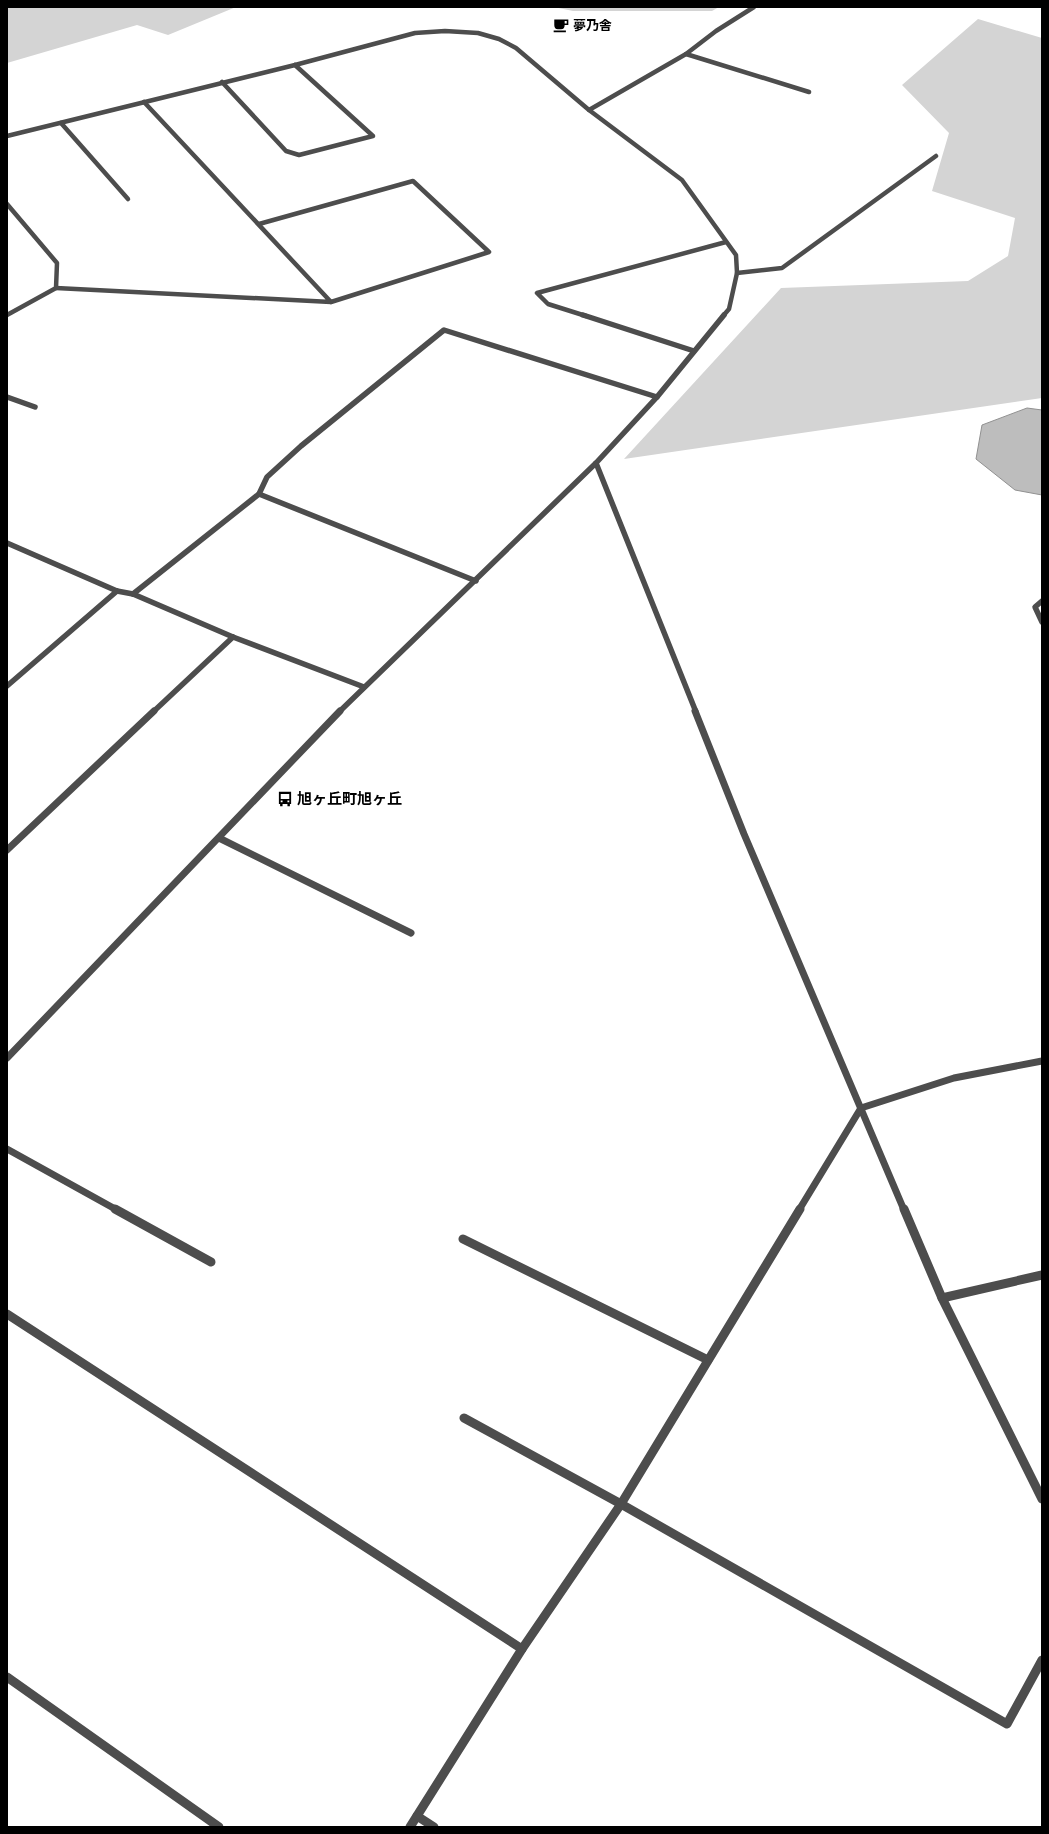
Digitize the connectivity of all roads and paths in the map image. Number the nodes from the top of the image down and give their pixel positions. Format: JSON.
{"nodes":[{"id":1,"x":754,"y":7,"type":"edge"},
{"id":2,"x":686,"y":54,"type":"junction"},
{"id":3,"x":295,"y":65,"type":"junction"},
{"id":4,"x":222,"y":82,"type":"junction"},
{"id":5,"x":809,"y":92,"type":"dead end"},
{"id":6,"x":144,"y":102,"type":"junction"},
{"id":7,"x":589,"y":110,"type":"junction"},
{"id":8,"x":60,"y":123,"type":"junction"},
{"id":9,"x":7,"y":136,"type":"edge"},
{"id":10,"x":936,"y":156,"type":"dead end"},
{"id":11,"x":128,"y":199,"type":"dead end"},
{"id":12,"x":7,"y":204,"type":"edge"},
{"id":13,"x":259,"y":224,"type":"junction"},
{"id":14,"x":726,"y":242,"type":"junction"},
{"id":15,"x":737,"y":273,"type":"junction"},
{"id":16,"x":56,"y":288,"type":"junction"},
{"id":17,"x":331,"y":302,"type":"junction"},
{"id":18,"x":7,"y":315,"type":"edge"},
{"id":19,"x":694,"y":351,"type":"junction"},
{"id":20,"x":7,"y":396,"type":"edge"},
{"id":21,"x":656,"y":397,"type":"junction"},
{"id":22,"x":34,"y":407,"type":"dead end"},
{"id":23,"x":596,"y":463,"type":"junction"},
{"id":24,"x":259,"y":494,"type":"junction"},
{"id":25,"x":7,"y":543,"type":"edge"},
{"id":26,"x":476,"y":581,"type":"junction"},
{"id":27,"x":117,"y":590,"type":"junction"},
{"id":28,"x":133,"y":594,"type":"junction"},
{"id":29,"x":1042,"y":601,"type":"edge"},
{"id":30,"x":1042,"y":622,"type":"edge"},
{"id":31,"x":233,"y":637,"type":"junction"},
{"id":32,"x":7,"y":686,"type":"edge"},
{"id":33,"x":364,"y":688,"type":"junction"},
{"id":34,"x":219,"y":838,"type":"junction"},
{"id":35,"x":7,"y":850,"type":"edge"},
{"id":36,"x":411,"y":933,"type":"dead end"},
{"id":37,"x":7,"y":1058,"type":"edge"},
{"id":38,"x":1042,"y":1061,"type":"edge"},
{"id":39,"x":861,"y":1108,"type":"junction"},
{"id":40,"x":7,"y":1149,"type":"edge"},
{"id":41,"x":463,"y":1238,"type":"dead end"},
{"id":42,"x":211,"y":1262,"type":"dead end"},
{"id":43,"x":1042,"y":1276,"type":"edge"},
{"id":44,"x":942,"y":1298,"type":"junction"},
{"id":45,"x":7,"y":1314,"type":"edge"},
{"id":46,"x":708,"y":1360,"type":"junction"},
{"id":47,"x":464,"y":1418,"type":"dead end"},
{"id":48,"x":1042,"y":1499,"type":"edge"},
{"id":49,"x":621,"y":1504,"type":"junction"},
{"id":50,"x":522,"y":1649,"type":"junction"},
{"id":51,"x":1042,"y":1660,"type":"edge"},
{"id":52,"x":7,"y":1677,"type":"edge"},
{"id":53,"x":417,"y":1816,"type":"junction"},
{"id":54,"x":219,"y":1827,"type":"edge"},
{"id":55,"x":410,"y":1827,"type":"edge"},
{"id":56,"x":434,"y":1827,"type":"edge"}],
"edges":[{"from":1,"to":2,"type":"street"},
{"from":2,"to":5,"type":"street"},
{"from":2,"to":7,"type":"street"},
{"from":3,"to":4,"type":"street"},
{"from":3,"to":4,"type":"street"},
{"from":3,"to":7,"type":"street"},
{"from":4,"to":6,"type":"street"},
{"from":6,"to":8,"type":"street"},
{"from":6,"to":13,"type":"street"},
{"from":7,"to":14,"type":"street"},
{"from":8,"to":9,"type":"street"},
{"from":8,"to":11,"type":"street"},
{"from":10,"to":15,"type":"street"},
{"from":12,"to":16,"type":"street"},
{"from":13,"to":17,"type":"street"},
{"from":13,"to":17,"type":"street"},
{"from":14,"to":15,"type":"street"},
{"from":14,"to":19,"type":"street"},
{"from":15,"to":19,"type":"street"},
{"from":16,"to":17,"type":"street"},
{"from":16,"to":18,"type":"street"},
{"from":19,"to":21,"type":"street"},
{"from":20,"to":22,"type":"street"},
{"from":21,"to":23,"type":"street"},
{"from":21,"to":24,"type":"street"},
{"from":23,"to":26,"type":"street"},
{"from":23,"to":39,"type":"street"},
{"from":24,"to":26,"type":"street"},
{"from":24,"to":28,"type":"street"},
{"from":25,"to":27,"type":"street"},
{"from":26,"to":33,"type":"street"},
{"from":27,"to":28,"type":"street"},
{"from":27,"to":32,"type":"street"},
{"from":28,"to":31,"type":"street"},
{"from":29,"to":30,"type":"street"},
{"from":31,"to":33,"type":"street"},
{"from":31,"to":35,"type":"street"},
{"from":33,"to":34,"type":"street"},
{"from":34,"to":36,"type":"street"},
{"from":34,"to":37,"type":"street"},
{"from":38,"to":39,"type":"street"},
{"from":39,"to":44,"type":"street"},
{"from":39,"to":46,"type":"street"},
{"from":40,"to":42,"type":"street"},
{"from":41,"to":46,"type":"street"},
{"from":43,"to":44,"type":"street"},
{"from":44,"to":48,"type":"street"},
{"from":45,"to":50,"type":"street"},
{"from":46,"to":49,"type":"street"},
{"from":47,"to":49,"type":"street"},
{"from":49,"to":50,"type":"street"},
{"from":49,"to":51,"type":"street"},
{"from":50,"to":53,"type":"street"},
{"from":52,"to":54,"type":"street"},
{"from":53,"to":55,"type":"street"},
{"from":53,"to":56,"type":"street"}]}
